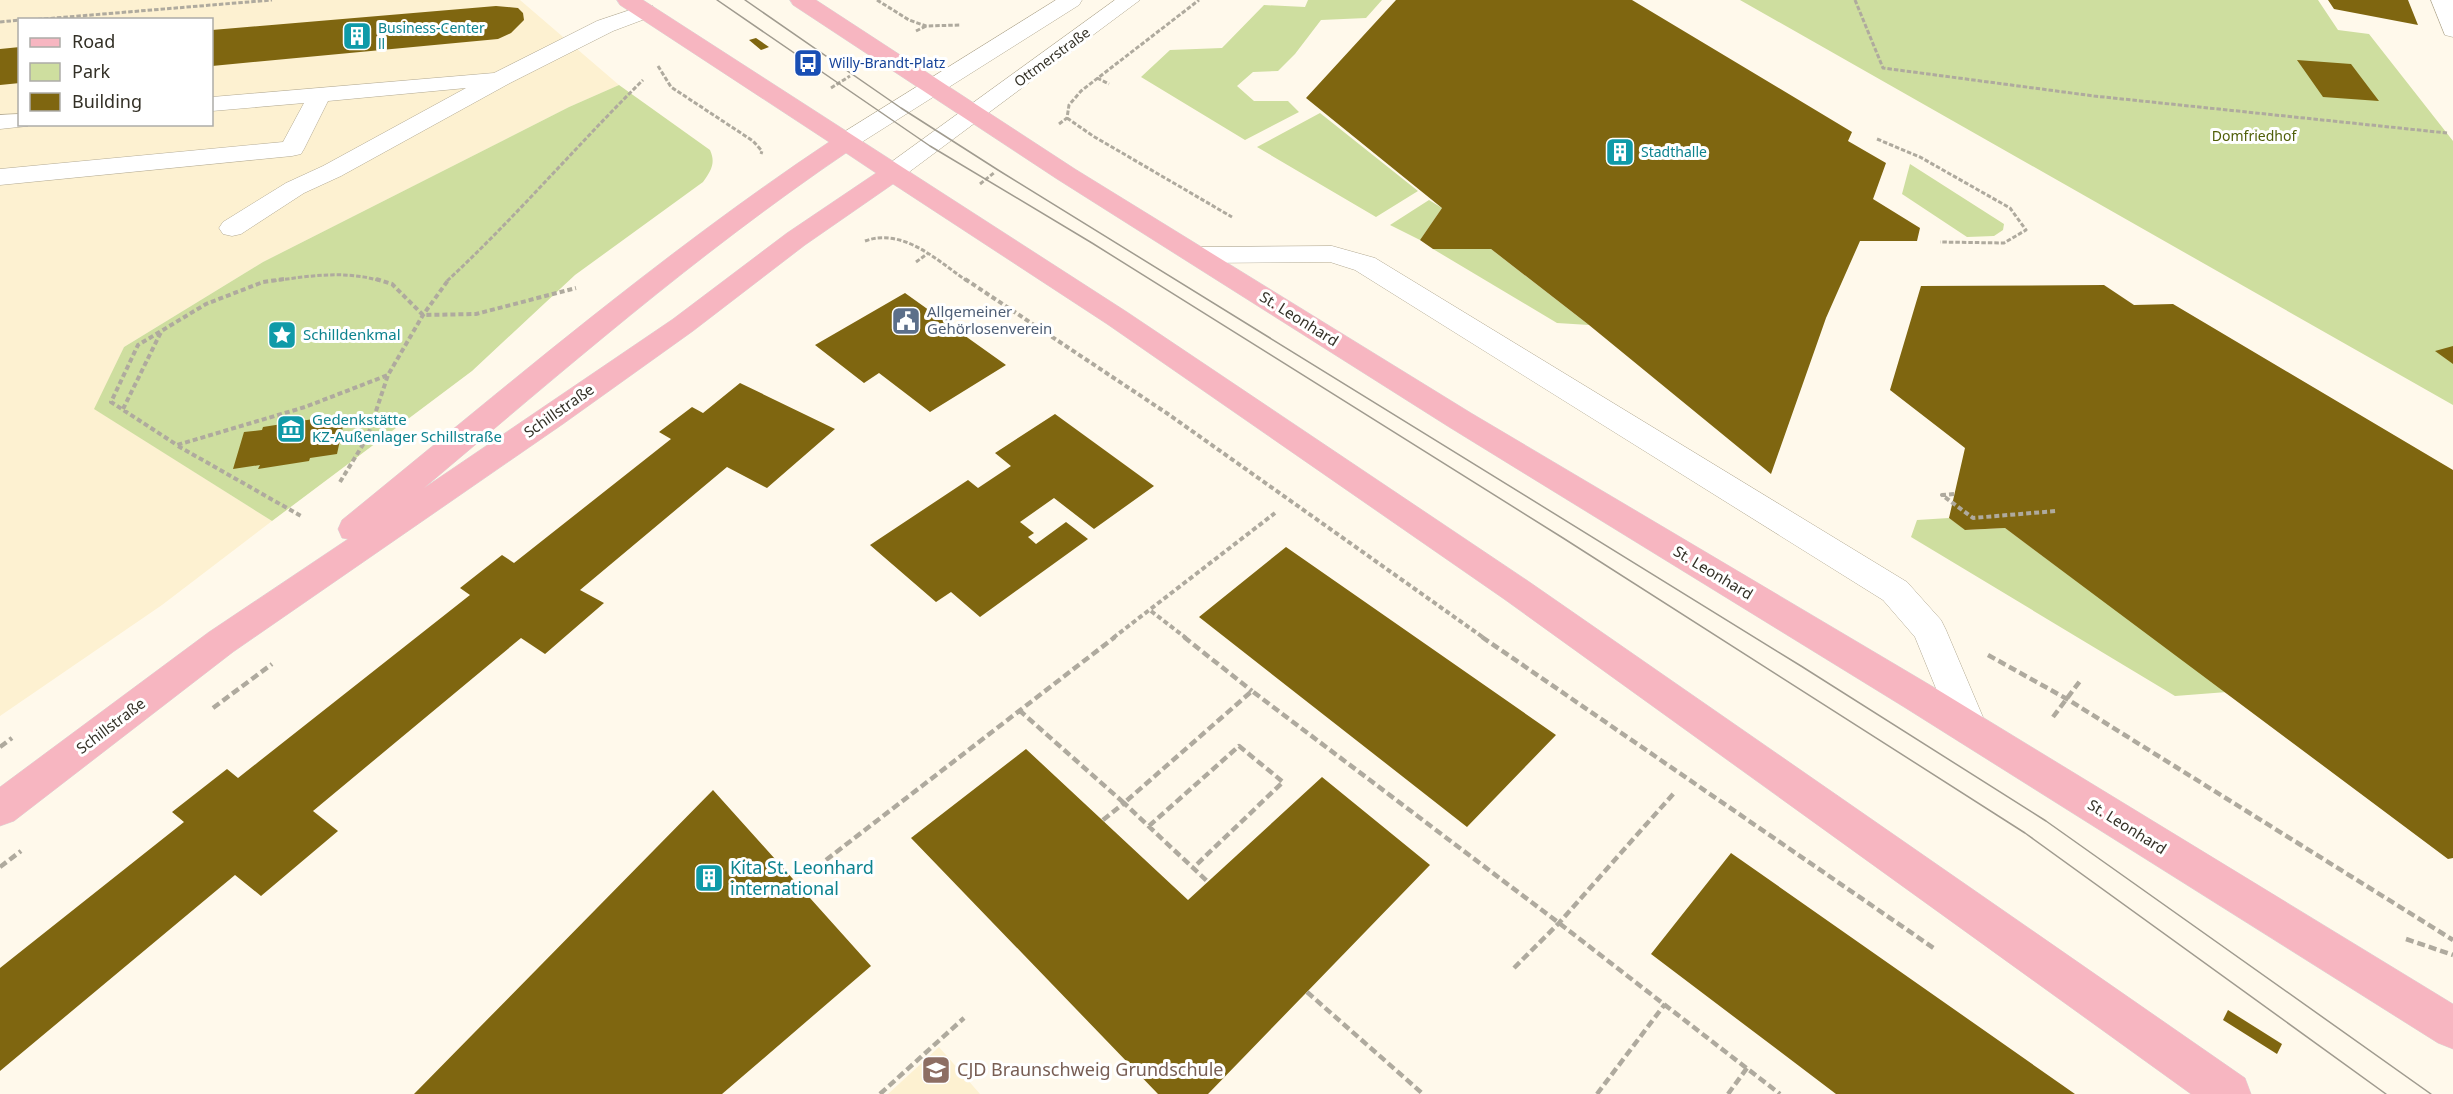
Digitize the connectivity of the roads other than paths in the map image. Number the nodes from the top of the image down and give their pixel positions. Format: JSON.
{"nodes":[{"id":1,"x":801,"y":0,"type":"edge"},
{"id":2,"x":1071,"y":0,"type":"edge"},
{"id":3,"x":1129,"y":0,"type":"edge"},
{"id":4,"x":636,"y":5,"type":"edge"},
{"id":5,"x":502,"y":78,"type":"junction"},
{"id":6,"x":934,"y":87,"type":"junction"},
{"id":7,"x":320,"y":94,"type":"junction"},
{"id":8,"x":213,"y":104,"type":"edge"},
{"id":9,"x":975,"y":114,"type":"junction"},
{"id":10,"x":18,"y":121,"type":"edge"},
{"id":11,"x":0,"y":122,"type":"edge"},
{"id":12,"x":845,"y":142,"type":"junction"},
{"id":13,"x":892,"y":173,"type":"junction"},
{"id":14,"x":0,"y":177,"type":"edge"},
{"id":15,"x":232,"y":228,"type":"dead end"},
{"id":16,"x":1196,"y":255,"type":"junction"},
{"id":17,"x":221,"y":642,"type":"junction"},
{"id":18,"x":1970,"y":729,"type":"junction"},
{"id":19,"x":0,"y":809,"type":"edge"},
{"id":20,"x":2453,"y":1028,"type":"edge"},
{"id":21,"x":2229,"y":1094,"type":"edge"}],
"edges":[{"from":1,"to":6,"type":"main road"},
{"from":2,"to":6,"type":"street"},
{"from":3,"to":9,"type":"street","name":"Ottmerstraße"},
{"from":4,"to":5,"type":"street"},
{"from":4,"to":12,"type":"main road"},
{"from":5,"to":7,"type":"street"},
{"from":5,"to":15,"type":"street"},
{"from":6,"to":9,"type":"main road","name":"St. Leonhard"},
{"from":6,"to":12,"type":"street"},
{"from":7,"to":8,"type":"street"},
{"from":7,"to":14,"type":"street"},
{"from":9,"to":13,"type":"street","name":"Ottmerstraße"},
{"from":9,"to":16,"type":"main road","name":"St. Leonhard"},
{"from":10,"to":11,"type":"street"},
{"from":12,"to":13,"type":"main road"},
{"from":12,"to":17,"type":"main road","name":"Schillstraße"},
{"from":13,"to":17,"type":"main road","name":"Schillstraße"},
{"from":13,"to":21,"type":"main road"},
{"from":16,"to":18,"type":"main road","name":"St. Leonhard"},
{"from":16,"to":18,"type":"street"},
{"from":17,"to":19,"type":"main road","name":"Schillstraße"},
{"from":18,"to":20,"type":"main road","name":"St. Leonhard"}]}
